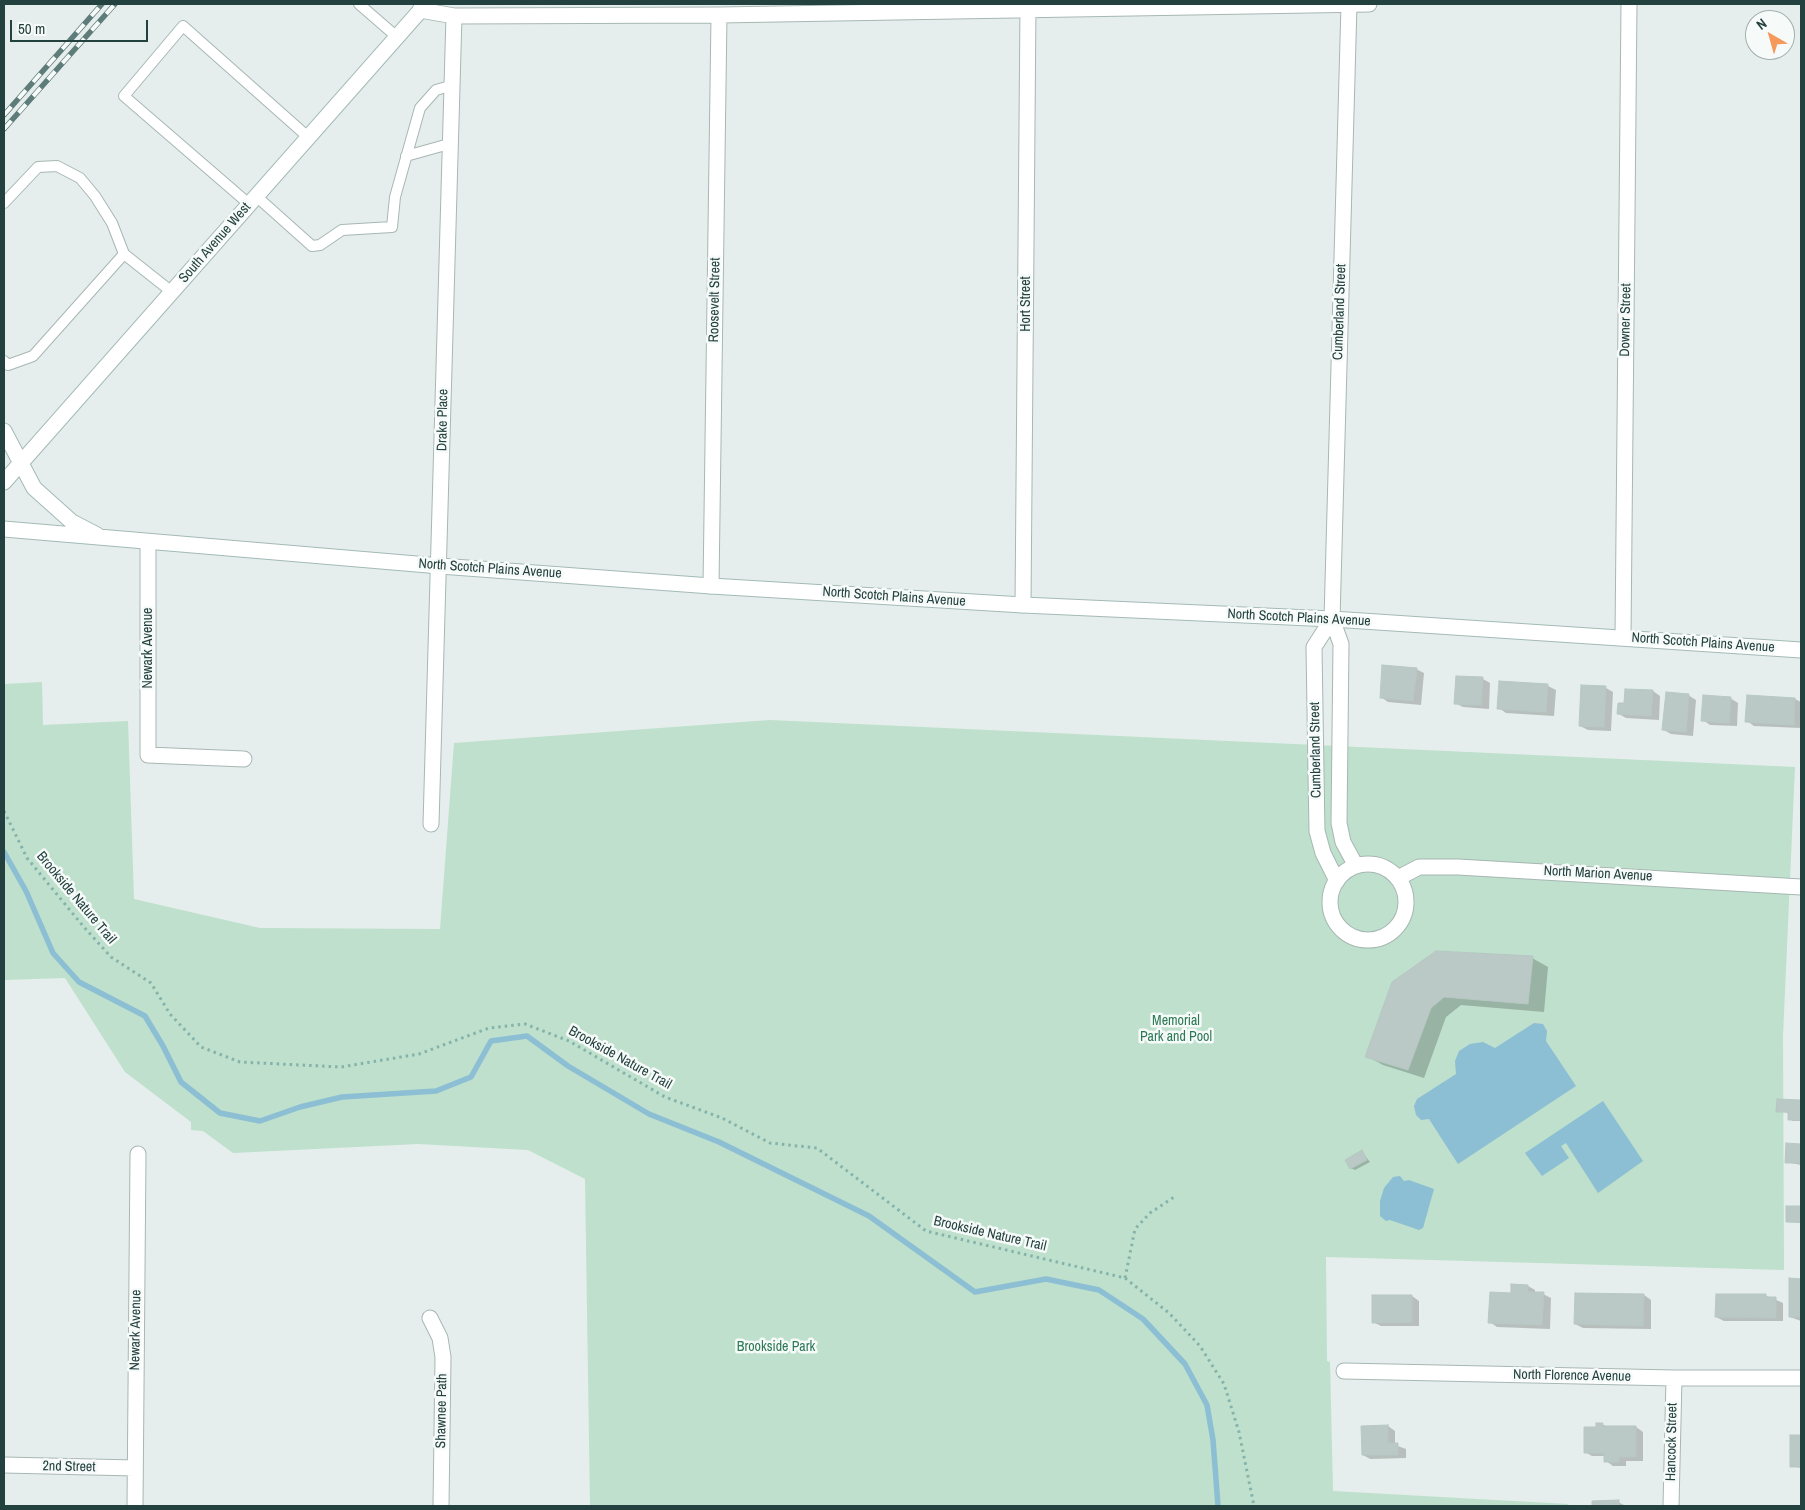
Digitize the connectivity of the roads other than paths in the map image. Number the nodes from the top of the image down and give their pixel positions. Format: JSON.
{"nodes":[{"id":1,"x":359,"y":4,"type":"edge"},
{"id":2,"x":1349,"y":4,"type":"edge"},
{"id":3,"x":1369,"y":4,"type":"edge"},
{"id":4,"x":1629,"y":4,"type":"edge"},
{"id":5,"x":423,"y":7,"type":"edge"},
{"id":6,"x":1028,"y":7,"type":"edge"},
{"id":7,"x":719,"y":15,"type":"junction"},
{"id":8,"x":454,"y":16,"type":"junction"},
{"id":9,"x":397,"y":37,"type":"junction"},
{"id":10,"x":450,"y":86,"type":"junction"},
{"id":11,"x":308,"y":137,"type":"junction"},
{"id":12,"x":449,"y":144,"type":"junction"},
{"id":13,"x":406,"y":156,"type":"junction"},
{"id":14,"x":252,"y":200,"type":"junction"},
{"id":15,"x":4,"y":204,"type":"edge"},
{"id":16,"x":124,"y":254,"type":"junction"},
{"id":17,"x":172,"y":292,"type":"junction"},
{"id":18,"x":4,"y":361,"type":"edge"},
{"id":19,"x":4,"y":431,"type":"edge"},
{"id":20,"x":21,"y":462,"type":"junction"},
{"id":21,"x":4,"y":482,"type":"edge"},
{"id":22,"x":4,"y":529,"type":"edge"},
{"id":23,"x":104,"y":539,"type":"junction"},
{"id":24,"x":148,"y":542,"type":"junction"},
{"id":25,"x":440,"y":566,"type":"junction"},
{"id":26,"x":711,"y":586,"type":"junction"},
{"id":27,"x":1024,"y":605,"type":"junction"},
{"id":28,"x":1332,"y":619,"type":"junction"},
{"id":29,"x":1623,"y":637,"type":"junction"},
{"id":30,"x":1801,"y":650,"type":"edge"},
{"id":31,"x":244,"y":758,"type":"dead end"},
{"id":32,"x":431,"y":824,"type":"dead end"},
{"id":33,"x":1356,"y":866,"type":"junction"},
{"id":34,"x":1398,"y":878,"type":"junction"},
{"id":35,"x":1337,"y":881,"type":"junction"},
{"id":36,"x":1801,"y":887,"type":"edge"},
{"id":37,"x":138,"y":1154,"type":"dead end"},
{"id":38,"x":430,"y":1318,"type":"dead end"},
{"id":39,"x":1344,"y":1371,"type":"dead end"},
{"id":40,"x":1674,"y":1378,"type":"junction"},
{"id":41,"x":1801,"y":1378,"type":"edge"},
{"id":42,"x":4,"y":1465,"type":"edge"},
{"id":43,"x":134,"y":1468,"type":"junction"},
{"id":44,"x":135,"y":1506,"type":"edge"},
{"id":45,"x":441,"y":1506,"type":"edge"},
{"id":46,"x":1671,"y":1506,"type":"edge"}],
"edges":[{"from":1,"to":9,"type":"lane"},
{"from":2,"to":3,"type":"street"},
{"from":2,"to":6,"type":"street"},
{"from":2,"to":28,"type":"street","name":"Cumberland Street"},
{"from":4,"to":29,"type":"street","name":"Downer Street"},
{"from":5,"to":8,"type":"street"},
{"from":5,"to":9,"type":"street","name":"South Avenue West"},
{"from":6,"to":7,"type":"street"},
{"from":6,"to":27,"type":"street","name":"Hort Street"},
{"from":7,"to":8,"type":"street"},
{"from":7,"to":26,"type":"street","name":"Roosevelt Street"},
{"from":8,"to":10,"type":"street","name":"Drake Place"},
{"from":9,"to":11,"type":"street","name":"South Avenue West"},
{"from":10,"to":12,"type":"street","name":"Drake Place"},
{"from":10,"to":13,"type":"lane"},
{"from":11,"to":14,"type":"street","name":"South Avenue West"},
{"from":11,"to":14,"type":"lane"},
{"from":12,"to":13,"type":"lane"},
{"from":12,"to":25,"type":"street","name":"Drake Place"},
{"from":13,"to":14,"type":"lane"},
{"from":14,"to":17,"type":"street","name":"South Avenue West"},
{"from":15,"to":16,"type":"lane"},
{"from":16,"to":17,"type":"lane"},
{"from":16,"to":18,"type":"lane"},
{"from":17,"to":20,"type":"street","name":"South Avenue West"},
{"from":19,"to":20,"type":"street","name":"North Scotch Plains Avenue"},
{"from":20,"to":21,"type":"street","name":"South Avenue West"},
{"from":20,"to":23,"type":"street","name":"North Scotch Plains Avenue"},
{"from":22,"to":23,"type":"street"},
{"from":23,"to":24,"type":"street","name":"North Scotch Plains Avenue"},
{"from":24,"to":25,"type":"street","name":"North Scotch Plains Avenue"},
{"from":24,"to":31,"type":"street","name":"Newark Avenue"},
{"from":25,"to":26,"type":"street","name":"North Scotch Plains Avenue"},
{"from":25,"to":32,"type":"street","name":"Drake Place"},
{"from":26,"to":27,"type":"street","name":"North Scotch Plains Avenue"},
{"from":27,"to":28,"type":"street","name":"North Scotch Plains Avenue"},
{"from":28,"to":29,"type":"street","name":"North Scotch Plains Avenue"},
{"from":28,"to":33,"type":"street","name":"Cumberland Street"},
{"from":28,"to":35,"type":"street","name":"Cumberland Street"},
{"from":29,"to":30,"type":"street","name":"North Scotch Plains Avenue"},
{"from":33,"to":34,"type":"street"},
{"from":33,"to":35,"type":"street"},
{"from":34,"to":35,"type":"street"},
{"from":34,"to":36,"type":"street","name":"North Marion Avenue"},
{"from":37,"to":43,"type":"street","name":"Newark Avenue"},
{"from":38,"to":45,"type":"street","name":"Shawnee Path"},
{"from":39,"to":40,"type":"street","name":"North Florence Avenue"},
{"from":40,"to":41,"type":"street","name":"North Florence Avenue"},
{"from":40,"to":46,"type":"street","name":"Hancock Street"},
{"from":42,"to":43,"type":"street","name":"2nd Street"},
{"from":43,"to":44,"type":"street","name":"Newark Avenue"}]}
